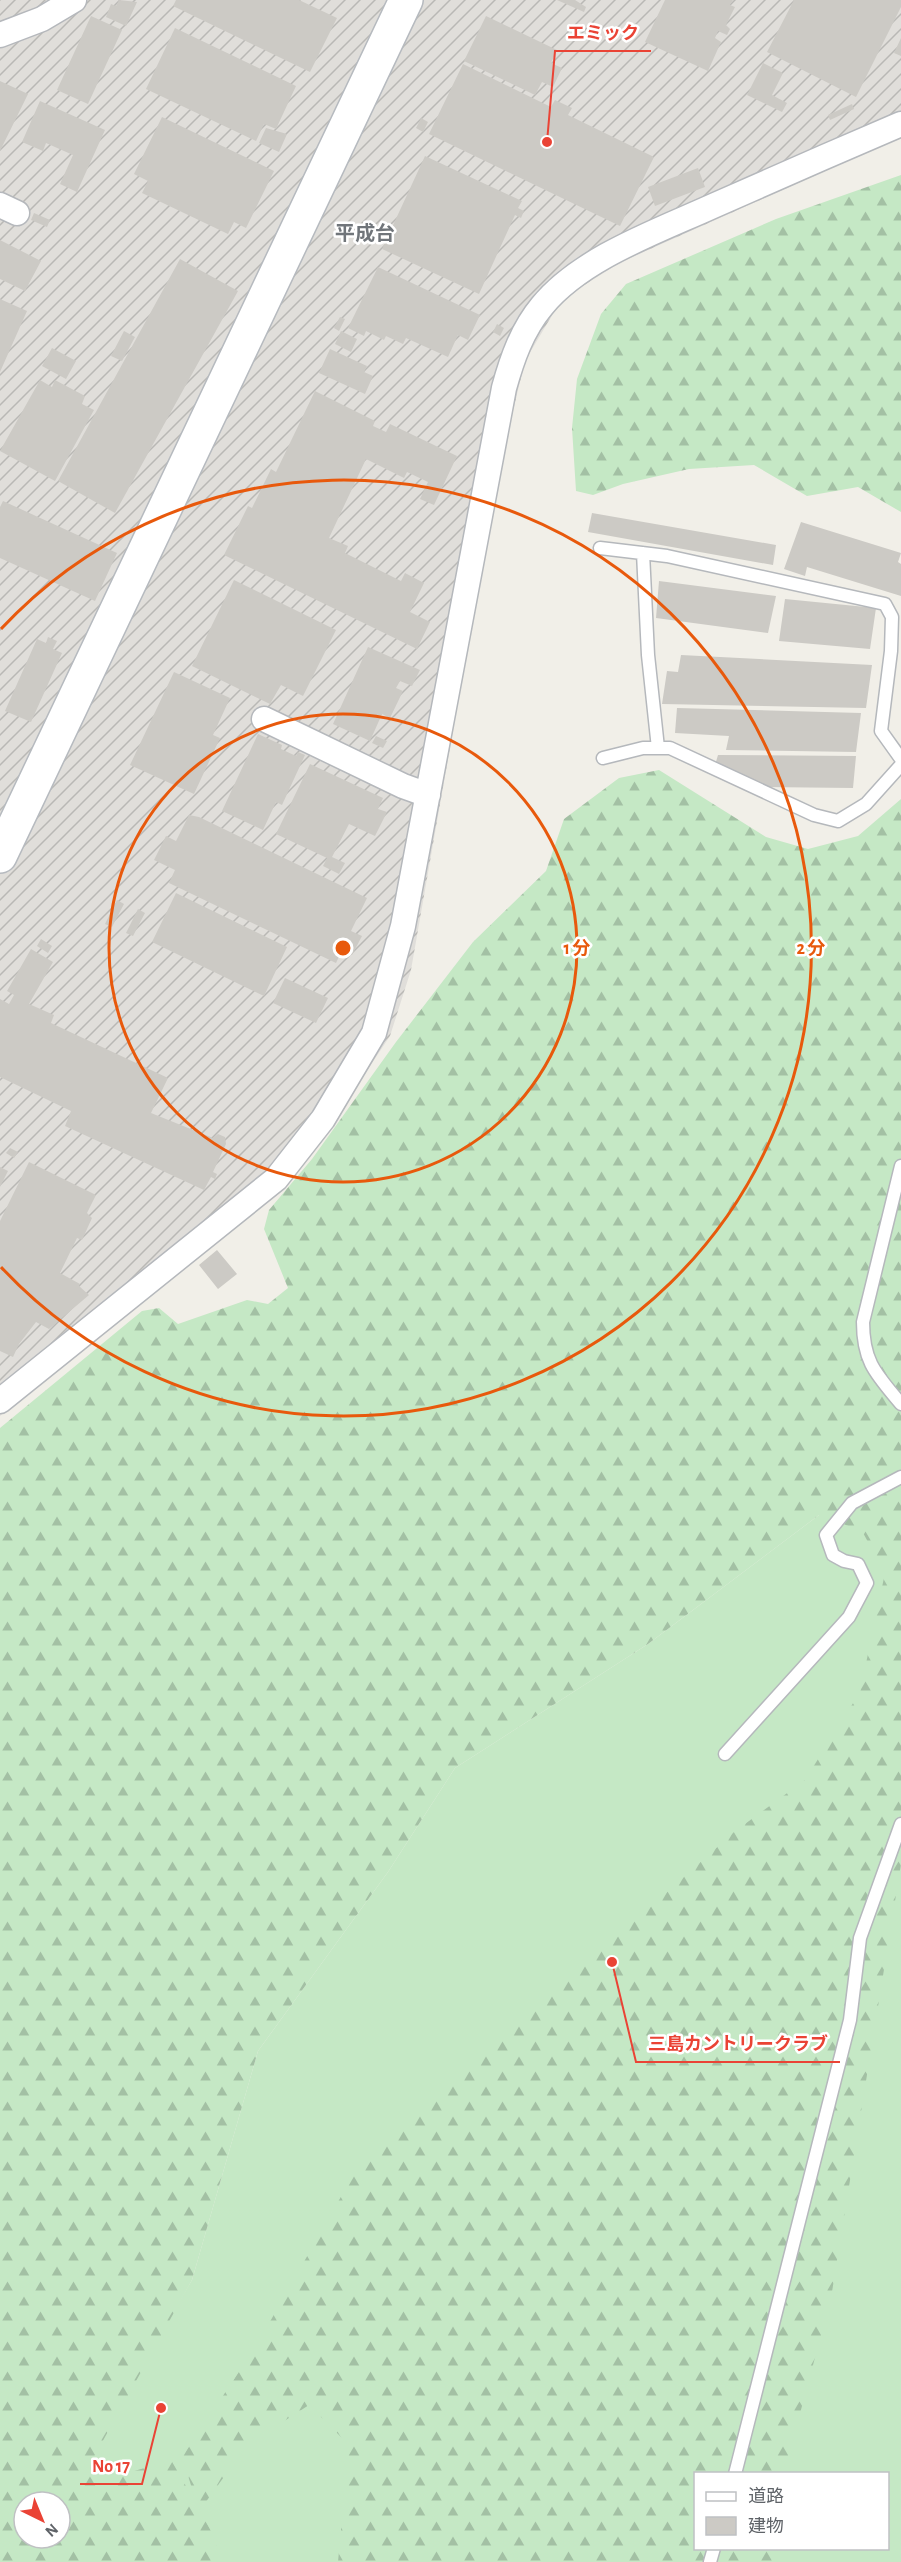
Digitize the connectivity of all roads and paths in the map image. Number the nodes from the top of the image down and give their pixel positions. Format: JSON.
{"nodes":[{"id":1,"x":74,"y":0,"type":"edge"},
{"id":2,"x":406,"y":0,"type":"edge"},
{"id":3,"x":0,"y":34,"type":"edge"},
{"id":4,"x":901,"y":124,"type":"edge"},
{"id":5,"x":600,"y":548,"type":"dead end"},
{"id":6,"x":643,"y":553,"type":"junction"},
{"id":7,"x":264,"y":719,"type":"dead end"},
{"id":8,"x":658,"y":748,"type":"junction"},
{"id":9,"x":603,"y":758,"type":"dead end"},
{"id":10,"x":901,"y":759,"type":"edge"},
{"id":11,"x":901,"y":765,"type":"edge"},
{"id":12,"x":428,"y":795,"type":"junction"},
{"id":13,"x":0,"y":856,"type":"edge"},
{"id":14,"x":901,"y":1166,"type":"edge"},
{"id":15,"x":0,"y":1401,"type":"edge"},
{"id":16,"x":901,"y":1404,"type":"edge"},
{"id":17,"x":901,"y":1477,"type":"edge"},
{"id":18,"x":725,"y":1754,"type":"dead end"},
{"id":19,"x":901,"y":1824,"type":"edge"},
{"id":20,"x":736,"y":2472,"type":"edge"}],
"edges":[{"from":1,"to":3,"type":"street"},
{"from":2,"to":13,"type":"street"},
{"from":4,"to":12,"type":"street"},
{"from":5,"to":6,"type":"lane"},
{"from":6,"to":8,"type":"lane"},
{"from":6,"to":10,"type":"lane"},
{"from":7,"to":12,"type":"street"},
{"from":8,"to":9,"type":"lane"},
{"from":8,"to":11,"type":"lane"},
{"from":12,"to":15,"type":"street"},
{"from":14,"to":16,"type":"lane"},
{"from":17,"to":18,"type":"lane"},
{"from":19,"to":20,"type":"lane"}]}
